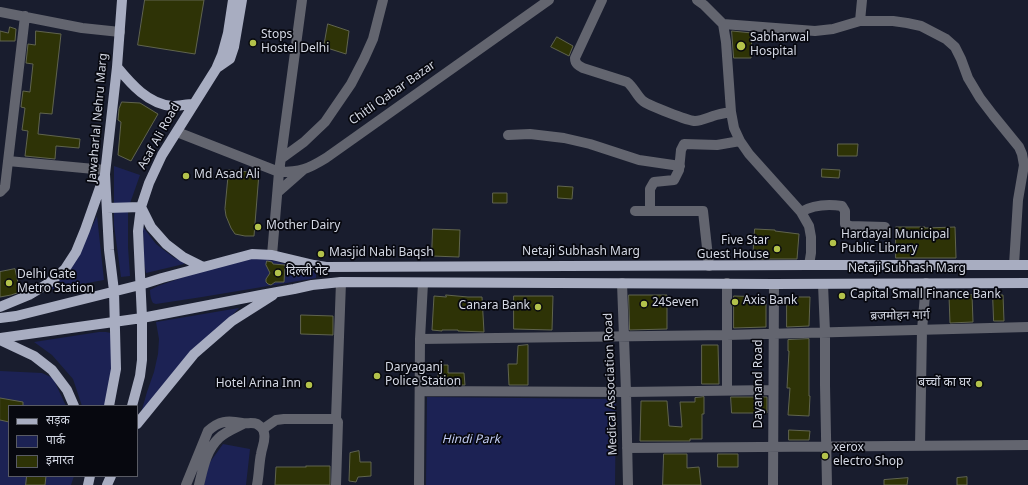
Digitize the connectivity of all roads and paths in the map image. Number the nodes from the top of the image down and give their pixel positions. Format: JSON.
{"nodes":[{"id":1,"x":122,"y":0,"type":"edge"},
{"id":2,"x":233,"y":0,"type":"edge"},
{"id":3,"x":242,"y":0,"type":"edge"},
{"id":4,"x":302,"y":0,"type":"edge"},
{"id":5,"x":383,"y":0,"type":"edge"},
{"id":6,"x":549,"y":0,"type":"edge"},
{"id":7,"x":602,"y":0,"type":"edge"},
{"id":8,"x":697,"y":0,"type":"edge"},
{"id":9,"x":862,"y":0,"type":"edge"},
{"id":10,"x":0,"y":12,"type":"edge"},
{"id":11,"x":25,"y":16,"type":"junction"},
{"id":12,"x":860,"y":21,"type":"junction"},
{"id":13,"x":722,"y":24,"type":"junction"},
{"id":14,"x":120,"y":32,"type":"junction"},
{"id":15,"x":117,"y":67,"type":"junction"},
{"id":16,"x":216,"y":69,"type":"junction"},
{"id":17,"x":194,"y":104,"type":"junction"},
{"id":18,"x":731,"y":112,"type":"junction"},
{"id":19,"x":177,"y":132,"type":"junction"},
{"id":20,"x":508,"y":135,"type":"dead end"},
{"id":21,"x":740,"y":141,"type":"junction"},
{"id":22,"x":282,"y":158,"type":"junction"},
{"id":23,"x":8,"y":161,"type":"junction"},
{"id":24,"x":1026,"y":162,"type":"edge"},
{"id":25,"x":680,"y":166,"type":"junction"},
{"id":26,"x":304,"y":170,"type":"junction"},
{"id":27,"x":105,"y":172,"type":"junction"},
{"id":28,"x":279,"y":172,"type":"junction"},
{"id":29,"x":0,"y":192,"type":"edge"},
{"id":30,"x":278,"y":192,"type":"junction"},
{"id":31,"x":141,"y":207,"type":"junction"},
{"id":32,"x":107,"y":208,"type":"junction"},
{"id":33,"x":635,"y":211,"type":"dead end"},
{"id":34,"x":650,"y":211,"type":"junction"},
{"id":35,"x":801,"y":212,"type":"junction"},
{"id":36,"x":885,"y":227,"type":"dead end"},
{"id":37,"x":272,"y":255,"type":"junction"},
{"id":38,"x":809,"y":265,"type":"junction"},
{"id":39,"x":1028,"y":265,"type":"edge"},
{"id":40,"x":709,"y":266,"type":"junction"},
{"id":41,"x":1014,"y":266,"type":"junction"},
{"id":42,"x":203,"y":267,"type":"junction"},
{"id":43,"x":341,"y":282,"type":"junction"},
{"id":44,"x":423,"y":283,"type":"junction"},
{"id":45,"x":622,"y":283,"type":"junction"},
{"id":46,"x":926,"y":283,"type":"junction"},
{"id":47,"x":1028,"y":283,"type":"edge"},
{"id":48,"x":727,"y":284,"type":"junction"},
{"id":49,"x":774,"y":284,"type":"junction"},
{"id":50,"x":823,"y":284,"type":"junction"},
{"id":51,"x":140,"y":285,"type":"junction"},
{"id":52,"x":114,"y":291,"type":"junction"},
{"id":53,"x":277,"y":293,"type":"junction"},
{"id":54,"x":0,"y":307,"type":"edge"},
{"id":55,"x":0,"y":318,"type":"edge"},
{"id":56,"x":142,"y":318,"type":"junction"},
{"id":57,"x":115,"y":323,"type":"junction"},
{"id":58,"x":1028,"y":327,"type":"edge"},
{"id":59,"x":922,"y":330,"type":"junction"},
{"id":60,"x":825,"y":332,"type":"junction"},
{"id":61,"x":774,"y":333,"type":"junction"},
{"id":62,"x":727,"y":335,"type":"junction"},
{"id":63,"x":624,"y":336,"type":"junction"},
{"id":64,"x":0,"y":339,"type":"edge"},
{"id":65,"x":420,"y":339,"type":"junction"},
{"id":66,"x":727,"y":390,"type":"junction"},
{"id":67,"x":773,"y":390,"type":"junction"},
{"id":68,"x":420,"y":391,"type":"junction"},
{"id":69,"x":626,"y":392,"type":"junction"},
{"id":70,"x":74,"y":405,"type":"edge"},
{"id":71,"x":109,"y":405,"type":"edge"},
{"id":72,"x":132,"y":405,"type":"edge"},
{"id":73,"x":336,"y":419,"type":"junction"},
{"id":74,"x":138,"y":423,"type":"edge"},
{"id":75,"x":243,"y":424,"type":"junction"},
{"id":76,"x":263,"y":429,"type":"junction"},
{"id":77,"x":1028,"y":445,"type":"edge"},
{"id":78,"x":826,"y":446,"type":"junction"},
{"id":79,"x":920,"y":446,"type":"junction"},
{"id":80,"x":773,"y":447,"type":"junction"},
{"id":81,"x":627,"y":448,"type":"junction"},
{"id":82,"x":186,"y":485,"type":"edge"},
{"id":83,"x":199,"y":485,"type":"edge"},
{"id":84,"x":257,"y":485,"type":"edge"},
{"id":85,"x":336,"y":485,"type":"edge"},
{"id":86,"x":419,"y":485,"type":"edge"},
{"id":87,"x":628,"y":485,"type":"edge"},
{"id":88,"x":773,"y":485,"type":"edge"},
{"id":89,"x":827,"y":485,"type":"edge"}],
"edges":[{"from":1,"to":14,"type":"main road","name":"Jawaharlal Nehru Marg"},
{"from":2,"to":16,"type":"main road","name":"Asaf Ali Road"},
{"from":3,"to":16,"type":"main road","name":"Asaf Ali Road"},
{"from":4,"to":22,"type":"street"},
{"from":5,"to":22,"type":"street"},
{"from":6,"to":26,"type":"street","name":"Chitli Qabar Bazar"},
{"from":7,"to":18,"type":"street"},
{"from":8,"to":13,"type":"street"},
{"from":9,"to":12,"type":"street"},
{"from":10,"to":11,"type":"street"},
{"from":11,"to":14,"type":"street"},
{"from":11,"to":23,"type":"street"},
{"from":12,"to":13,"type":"street"},
{"from":12,"to":24,"type":"street"},
{"from":13,"to":18,"type":"street"},
{"from":14,"to":15,"type":"main road","name":"Jawaharlal Nehru Marg"},
{"from":15,"to":17,"type":"main road"},
{"from":15,"to":27,"type":"main road","name":"Jawaharlal Nehru Marg"},
{"from":16,"to":17,"type":"main road","name":"Asaf Ali Road"},
{"from":17,"to":19,"type":"main road","name":"Asaf Ali Road"},
{"from":18,"to":21,"type":"street"},
{"from":19,"to":28,"type":"street","name":"Chitli Qabar Bazar"},
{"from":19,"to":31,"type":"main road","name":"Asaf Ali Road"},
{"from":20,"to":25,"type":"street"},
{"from":21,"to":25,"type":"street"},
{"from":21,"to":35,"type":"street"},
{"from":22,"to":28,"type":"street"},
{"from":23,"to":27,"type":"street"},
{"from":23,"to":29,"type":"street"},
{"from":24,"to":41,"type":"street"},
{"from":25,"to":34,"type":"street"},
{"from":26,"to":28,"type":"street","name":"Chitli Qabar Bazar"},
{"from":26,"to":30,"type":"street"},
{"from":27,"to":32,"type":"main road","name":"Jawaharlal Nehru Marg"},
{"from":27,"to":54,"type":"main road"},
{"from":28,"to":30,"type":"street"},
{"from":30,"to":37,"type":"street"},
{"from":31,"to":32,"type":"main road"},
{"from":31,"to":42,"type":"main road"},
{"from":31,"to":51,"type":"main road","name":"Asaf Ali Road"},
{"from":32,"to":52,"type":"main road","name":"Jawaharlal Nehru Marg"},
{"from":33,"to":34,"type":"street"},
{"from":34,"to":40,"type":"street"},
{"from":35,"to":36,"type":"street"},
{"from":35,"to":38,"type":"street"},
{"from":37,"to":40,"type":"main road","name":"Netaji Subhash Marg"},
{"from":37,"to":42,"type":"main road","name":"Netaji Subhash Marg"},
{"from":38,"to":40,"type":"main road","name":"Netaji Subhash Marg"},
{"from":38,"to":41,"type":"main road","name":"Netaji Subhash Marg"},
{"from":39,"to":41,"type":"main road","name":"Netaji Subhash Marg"},
{"from":42,"to":51,"type":"main road","name":"Netaji Subhash Marg"},
{"from":43,"to":44,"type":"main road","name":"Netaji Subhash Marg"},
{"from":43,"to":53,"type":"main road","name":"Netaji Subhash Marg"},
{"from":43,"to":73,"type":"street"},
{"from":44,"to":45,"type":"main road","name":"Netaji Subhash Marg"},
{"from":44,"to":65,"type":"street"},
{"from":45,"to":48,"type":"main road","name":"Netaji Subhash Marg"},
{"from":45,"to":63,"type":"street","name":"Medical Association Road"},
{"from":46,"to":47,"type":"main road","name":"Netaji Subhash Marg"},
{"from":46,"to":50,"type":"main road","name":"Netaji Subhash Marg"},
{"from":46,"to":59,"type":"street"},
{"from":48,"to":49,"type":"main road","name":"Netaji Subhash Marg"},
{"from":48,"to":62,"type":"street"},
{"from":49,"to":50,"type":"main road","name":"Netaji Subhash Marg"},
{"from":49,"to":61,"type":"street","name":"Dayanand Road"},
{"from":50,"to":60,"type":"street"},
{"from":51,"to":52,"type":"main road","name":"Netaji Subhash Marg"},
{"from":51,"to":56,"type":"main road","name":"Asaf Ali Road"},
{"from":52,"to":55,"type":"main road","name":"Netaji Subhash Marg"},
{"from":52,"to":57,"type":"main road","name":"Jawaharlal Nehru Marg"},
{"from":53,"to":56,"type":"main road","name":"Netaji Subhash Marg"},
{"from":53,"to":74,"type":"main road"},
{"from":56,"to":57,"type":"main road","name":"Netaji Subhash Marg"},
{"from":56,"to":72,"type":"main road"},
{"from":57,"to":64,"type":"main road","name":"Netaji Subhash Marg"},
{"from":57,"to":71,"type":"main road","name":"Jawaharlal Nehru Marg"},
{"from":58,"to":59,"type":"street","name":"ब्रजमोहन मार्ग"},
{"from":59,"to":60,"type":"street","name":"ब्रजमोहन मार्ग"},
{"from":59,"to":79,"type":"street"},
{"from":60,"to":61,"type":"street","name":"ब्रजमोहन मार्ग"},
{"from":60,"to":78,"type":"street"},
{"from":61,"to":62,"type":"street","name":"ब्रजमोहन मार्ग"},
{"from":61,"to":67,"type":"street","name":"Dayanand Road"},
{"from":62,"to":63,"type":"street","name":"ब्रजमोहन मार्ग"},
{"from":62,"to":66,"type":"street"},
{"from":63,"to":65,"type":"street","name":"ब्रजमोहन मार्ग"},
{"from":63,"to":69,"type":"street","name":"Medical Association Road"},
{"from":64,"to":70,"type":"main road"},
{"from":65,"to":68,"type":"street"},
{"from":66,"to":67,"type":"street"},
{"from":66,"to":69,"type":"street"},
{"from":67,"to":80,"type":"street","name":"Dayanand Road"},
{"from":68,"to":69,"type":"street"},
{"from":68,"to":86,"type":"street"},
{"from":69,"to":81,"type":"street","name":"Medical Association Road"},
{"from":73,"to":76,"type":"street"},
{"from":73,"to":85,"type":"street"},
{"from":75,"to":76,"type":"street"},
{"from":75,"to":82,"type":"street"},
{"from":75,"to":83,"type":"street"},
{"from":76,"to":84,"type":"street"},
{"from":77,"to":79,"type":"street"},
{"from":78,"to":79,"type":"street"},
{"from":78,"to":80,"type":"street"},
{"from":78,"to":89,"type":"street"},
{"from":80,"to":81,"type":"street"},
{"from":80,"to":88,"type":"street","name":"Dayanand Road"},
{"from":81,"to":87,"type":"street","name":"Medical Association Road"}]}
